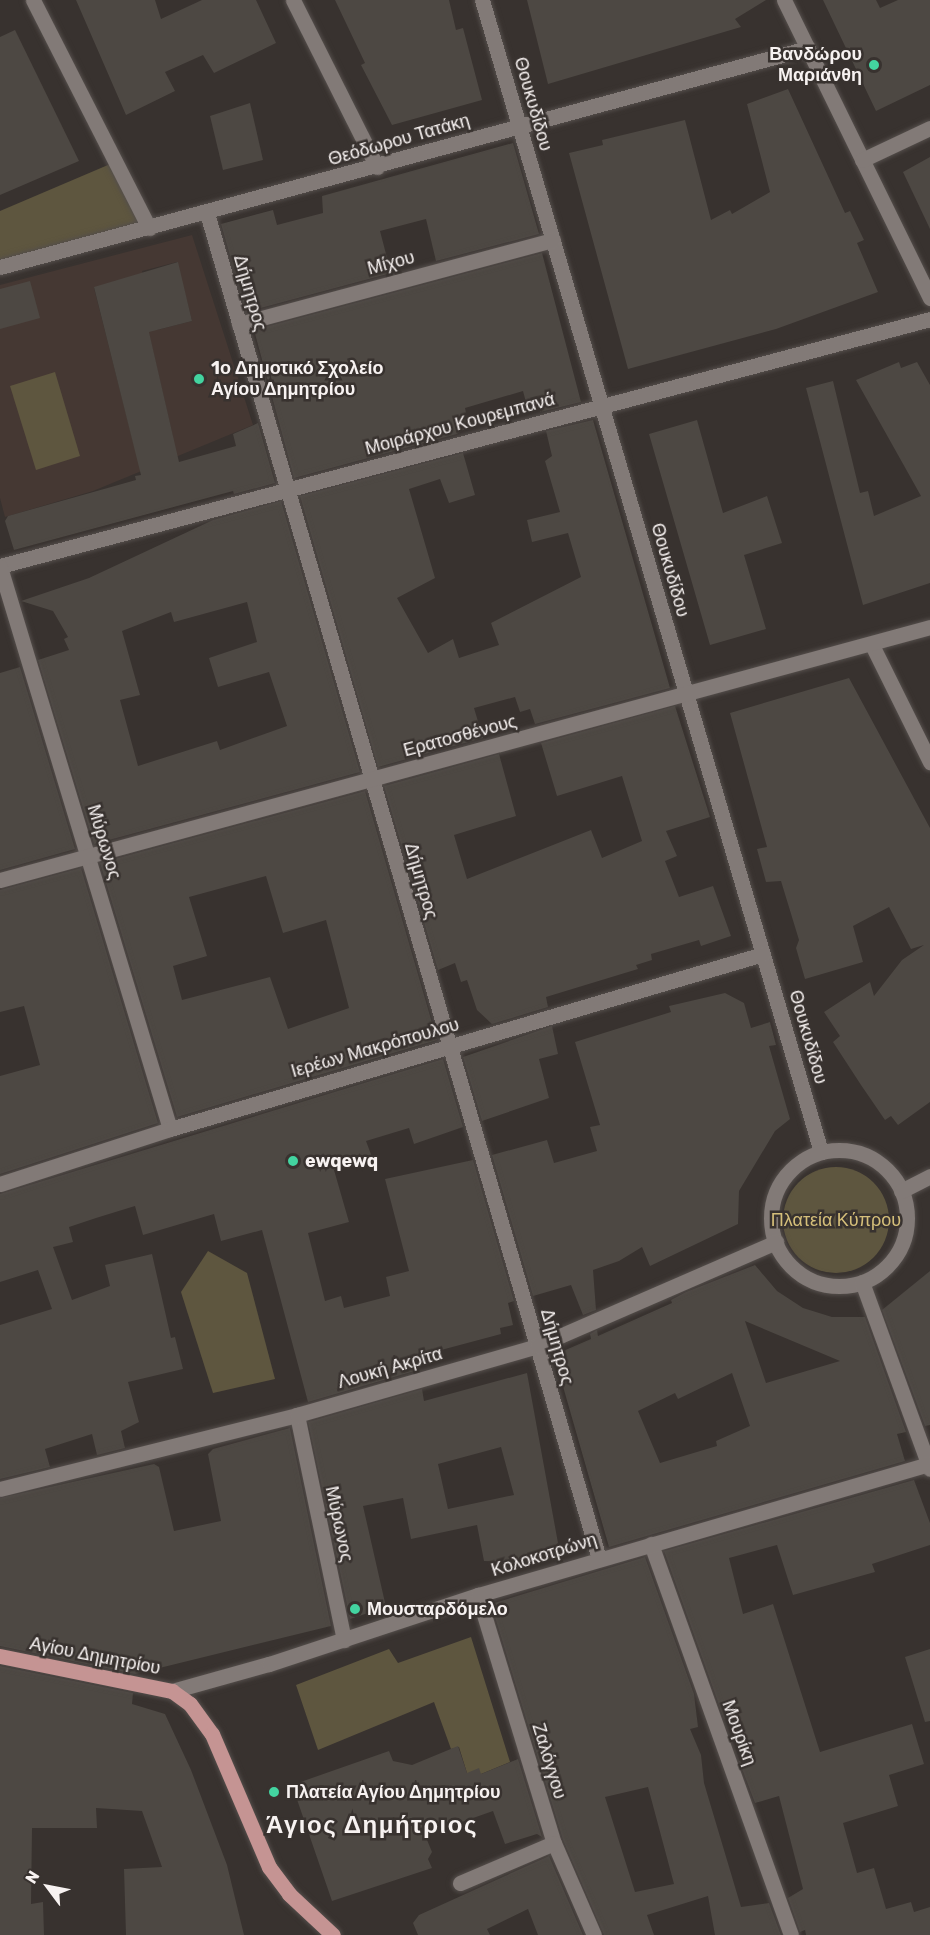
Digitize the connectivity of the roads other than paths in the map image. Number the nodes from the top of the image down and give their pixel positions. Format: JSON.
{"nodes":[{"id":1,"x":33,"y":0,"type":"edge"},
{"id":2,"x":292,"y":0,"type":"edge"},
{"id":3,"x":482,"y":0,"type":"edge"},
{"id":4,"x":784,"y":0,"type":"edge"},
{"id":5,"x":808,"y":48,"type":"junction"},
{"id":6,"x":519,"y":127,"type":"junction"},
{"id":7,"x":930,"y":128,"type":"edge"},
{"id":8,"x":862,"y":160,"type":"junction"},
{"id":9,"x":377,"y":167,"type":"junction"},
{"id":10,"x":207,"y":213,"type":"junction"},
{"id":11,"x":149,"y":228,"type":"junction"},
{"id":12,"x":553,"y":240,"type":"junction"},
{"id":13,"x":0,"y":267,"type":"edge"},
{"id":14,"x":930,"y":298,"type":"edge"},
{"id":15,"x":930,"y":319,"type":"edge"},
{"id":16,"x":239,"y":324,"type":"junction"},
{"id":17,"x":602,"y":407,"type":"junction"},
{"id":18,"x":287,"y":490,"type":"junction"},
{"id":19,"x":0,"y":567,"type":"edge"},
{"id":20,"x":930,"y":627,"type":"edge"},
{"id":21,"x":872,"y":645,"type":"junction"},
{"id":22,"x":687,"y":695,"type":"junction"},
{"id":23,"x":930,"y":762,"type":"edge"},
{"id":24,"x":372,"y":780,"type":"junction"},
{"id":25,"x":88,"y":856,"type":"junction"},
{"id":26,"x":0,"y":880,"type":"edge"},
{"id":27,"x":763,"y":954,"type":"junction"},
{"id":28,"x":449,"y":1046,"type":"junction"},
{"id":29,"x":170,"y":1129,"type":"junction"},
{"id":30,"x":821,"y":1152,"type":"junction"},
{"id":31,"x":930,"y":1176,"type":"edge"},
{"id":32,"x":0,"y":1184,"type":"edge"},
{"id":33,"x":901,"y":1191,"type":"junction"},
{"id":34,"x":776,"y":1242,"type":"junction"},
{"id":35,"x":862,"y":1282,"type":"junction"},
{"id":36,"x":537,"y":1346,"type":"junction"},
{"id":37,"x":297,"y":1415,"type":"junction"},
{"id":38,"x":929,"y":1466,"type":"edge"},
{"id":39,"x":0,"y":1489,"type":"edge"},
{"id":40,"x":651,"y":1544,"type":"junction"},
{"id":41,"x":599,"y":1559,"type":"junction"},
{"id":42,"x":478,"y":1595,"type":"junction"},
{"id":43,"x":344,"y":1640,"type":"junction"},
{"id":44,"x":0,"y":1656,"type":"edge"},
{"id":45,"x":172,"y":1691,"type":"junction"},
{"id":46,"x":554,"y":1843,"type":"junction"},
{"id":47,"x":460,"y":1883,"type":"dead end"},
{"id":48,"x":329,"y":1934,"type":"edge"},
{"id":49,"x":594,"y":1935,"type":"edge"},
{"id":50,"x":791,"y":1935,"type":"edge"}],
"edges":[{"from":1,"to":11,"type":"street"},
{"from":2,"to":9,"type":"street"},
{"from":3,"to":6,"type":"street","name":"Θουκυδίδου"},
{"from":4,"to":5,"type":"street"},
{"from":5,"to":6,"type":"street","name":"Θεόδωρου Τατάκη"},
{"from":5,"to":8,"type":"street"},
{"from":6,"to":9,"type":"street","name":"Θεόδωρου Τατάκη"},
{"from":6,"to":12,"type":"street","name":"Θουκυδίδου"},
{"from":7,"to":8,"type":"street"},
{"from":8,"to":14,"type":"street"},
{"from":9,"to":10,"type":"street","name":"Θεόδωρου Τατάκη"},
{"from":10,"to":11,"type":"street","name":"Θεόδωρου Τατάκη"},
{"from":10,"to":16,"type":"street","name":"Δήμητρος"},
{"from":11,"to":13,"type":"street","name":"Θεόδωρου Τατάκη"},
{"from":12,"to":16,"type":"street","name":"Μίχου"},
{"from":12,"to":17,"type":"street","name":"Θουκυδίδου"},
{"from":15,"to":17,"type":"street","name":"Μοιράρχου Κουρεμπανά"},
{"from":16,"to":18,"type":"street","name":"Δήμητρος"},
{"from":17,"to":18,"type":"street","name":"Μοιράρχου Κουρεμπανά"},
{"from":17,"to":22,"type":"street","name":"Θουκυδίδου"},
{"from":18,"to":19,"type":"street","name":"Μοιράρχου Κουρεμπανά"},
{"from":18,"to":24,"type":"street","name":"Δήμητρος"},
{"from":19,"to":25,"type":"street","name":"Μύρωνος"},
{"from":20,"to":21,"type":"street","name":"Ερατοσθένους"},
{"from":21,"to":22,"type":"street","name":"Ερατοσθένους"},
{"from":21,"to":23,"type":"street"},
{"from":22,"to":24,"type":"street","name":"Ερατοσθένους"},
{"from":22,"to":27,"type":"street","name":"Θουκυδίδου"},
{"from":24,"to":25,"type":"street","name":"Ερατοσθένους"},
{"from":24,"to":28,"type":"street","name":"Δήμητρος"},
{"from":25,"to":26,"type":"street","name":"Ερατοσθένους"},
{"from":25,"to":29,"type":"street","name":"Μύρωνος"},
{"from":27,"to":28,"type":"street","name":"Ιερέων Μακρόπουλου"},
{"from":27,"to":30,"type":"street","name":"Θουκυδίδου"},
{"from":28,"to":29,"type":"street","name":"Ιερέων Μακρόπουλου"},
{"from":28,"to":36,"type":"street","name":"Δήμητρος"},
{"from":29,"to":32,"type":"street","name":"Ιερέων Μακρόπουλου"},
{"from":30,"to":33,"type":"street"},
{"from":30,"to":34,"type":"street"},
{"from":31,"to":33,"type":"street"},
{"from":33,"to":35,"type":"street"},
{"from":34,"to":35,"type":"street"},
{"from":34,"to":36,"type":"street","name":"Λουκή Ακρίτα"},
{"from":35,"to":38,"type":"street"},
{"from":36,"to":37,"type":"street","name":"Λουκή Ακρίτα"},
{"from":36,"to":41,"type":"street","name":"Δήμητρος"},
{"from":37,"to":39,"type":"street","name":"Λουκή Ακρίτα"},
{"from":37,"to":43,"type":"street","name":"Μύρωνος"},
{"from":38,"to":40,"type":"street","name":"Κολοκοτρώνη"},
{"from":40,"to":41,"type":"street","name":"Κολοκοτρώνη"},
{"from":40,"to":50,"type":"street","name":"Μουρίκη"},
{"from":41,"to":42,"type":"street","name":"Κολοκοτρώνη"},
{"from":42,"to":43,"type":"street","name":"Κολοκοτρώνη"},
{"from":42,"to":46,"type":"street","name":"Ζαλόγγου"},
{"from":43,"to":45,"type":"street","name":"Κολοκοτρώνη"},
{"from":44,"to":45,"type":"main road","name":"Αγίου Δημητρίου"},
{"from":45,"to":48,"type":"main road","name":"Αγίου Δημητρίου"},
{"from":46,"to":47,"type":"street"},
{"from":46,"to":49,"type":"street","name":"Ζαλόγγου"}]}
